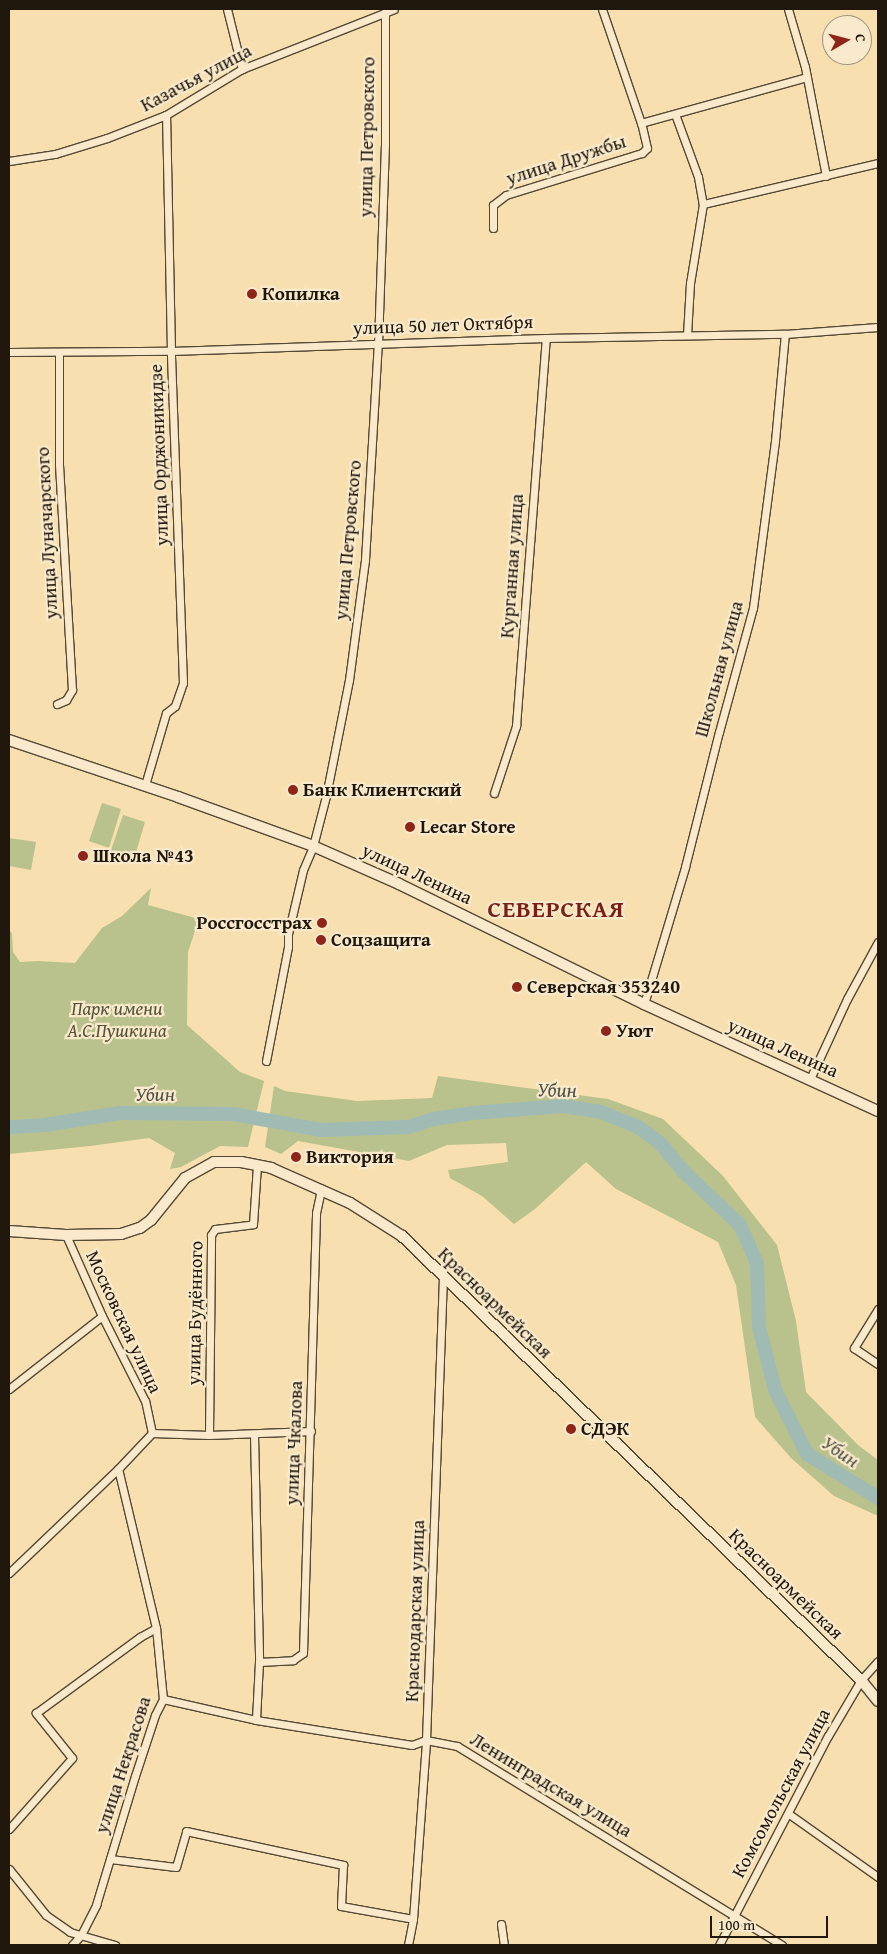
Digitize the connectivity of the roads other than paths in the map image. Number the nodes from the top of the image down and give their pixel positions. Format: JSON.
{"nodes":[{"id":1,"x":227,"y":9,"type":"edge"},
{"id":2,"x":394,"y":9,"type":"edge"},
{"id":3,"x":602,"y":9,"type":"edge"},
{"id":4,"x":788,"y":9,"type":"edge"},
{"id":5,"x":386,"y":12,"type":"junction"},
{"id":6,"x":242,"y":68,"type":"junction"},
{"id":7,"x":807,"y":77,"type":"junction"},
{"id":8,"x":166,"y":114,"type":"junction"},
{"id":9,"x":675,"y":114,"type":"junction"},
{"id":10,"x":641,"y":123,"type":"junction"},
{"id":11,"x":9,"y":162,"type":"edge"},
{"id":12,"x":878,"y":163,"type":"edge"},
{"id":13,"x":826,"y":176,"type":"junction"},
{"id":14,"x":703,"y":204,"type":"junction"},
{"id":15,"x":493,"y":228,"type":"dead end"},
{"id":16,"x":878,"y":327,"type":"edge"},
{"id":17,"x":785,"y":334,"type":"junction"},
{"id":18,"x":687,"y":335,"type":"junction"},
{"id":19,"x":546,"y":338,"type":"junction"},
{"id":20,"x":378,"y":344,"type":"junction"},
{"id":21,"x":170,"y":351,"type":"junction"},
{"id":22,"x":9,"y":352,"type":"edge"},
{"id":23,"x":59,"y":352,"type":"junction"},
{"id":24,"x":56,"y":704,"type":"dead end"},
{"id":25,"x":9,"y":740,"type":"edge"},
{"id":26,"x":145,"y":785,"type":"junction"},
{"id":27,"x":494,"y":793,"type":"dead end"},
{"id":28,"x":313,"y":846,"type":"junction"},
{"id":29,"x":878,"y":942,"type":"edge"},
{"id":30,"x":644,"y":1004,"type":"junction"},
{"id":31,"x":266,"y":1061,"type":"dead end"},
{"id":32,"x":810,"y":1078,"type":"junction"},
{"id":33,"x":878,"y":1111,"type":"edge"},
{"id":34,"x":257,"y":1165,"type":"junction"},
{"id":35,"x":321,"y":1189,"type":"junction"},
{"id":36,"x":9,"y":1232,"type":"edge"},
{"id":37,"x":66,"y":1235,"type":"junction"},
{"id":38,"x":443,"y":1278,"type":"junction"},
{"id":39,"x":878,"y":1310,"type":"edge"},
{"id":40,"x":102,"y":1316,"type":"junction"},
{"id":41,"x":878,"y":1364,"type":"edge"},
{"id":42,"x":9,"y":1389,"type":"edge"},
{"id":43,"x":311,"y":1431,"type":"junction"},
{"id":44,"x":152,"y":1433,"type":"junction"},
{"id":45,"x":254,"y":1434,"type":"junction"},
{"id":46,"x":209,"y":1436,"type":"junction"},
{"id":47,"x":118,"y":1469,"type":"junction"},
{"id":48,"x":9,"y":1573,"type":"edge"},
{"id":49,"x":156,"y":1628,"type":"junction"},
{"id":50,"x":878,"y":1661,"type":"edge"},
{"id":51,"x":259,"y":1662,"type":"junction"},
{"id":52,"x":861,"y":1680,"type":"junction"},
{"id":53,"x":163,"y":1699,"type":"junction"},
{"id":54,"x":878,"y":1701,"type":"edge"},
{"id":55,"x":256,"y":1720,"type":"junction"},
{"id":56,"x":426,"y":1740,"type":"junction"},
{"id":57,"x":789,"y":1814,"type":"junction"},
{"id":58,"x":9,"y":1829,"type":"edge"},
{"id":59,"x":110,"y":1859,"type":"junction"},
{"id":60,"x":9,"y":1870,"type":"edge"},
{"id":61,"x":878,"y":1877,"type":"edge"},
{"id":62,"x":734,"y":1916,"type":"junction"},
{"id":63,"x":414,"y":1919,"type":"junction"},
{"id":64,"x":501,"y":1924,"type":"dead end"},
{"id":65,"x":81,"y":1935,"type":"junction"},
{"id":66,"x":72,"y":1945,"type":"edge"},
{"id":67,"x":114,"y":1945,"type":"edge"},
{"id":68,"x":408,"y":1945,"type":"edge"},
{"id":69,"x":504,"y":1945,"type":"edge"},
{"id":70,"x":720,"y":1945,"type":"edge"},
{"id":71,"x":782,"y":1945,"type":"edge"}],
"edges":[{"from":1,"to":6,"type":"street"},
{"from":2,"to":5,"type":"street","name":"Казачья улица"},
{"from":3,"to":10,"type":"street","name":"улица Дружбы"},
{"from":4,"to":7,"type":"street"},
{"from":5,"to":6,"type":"street","name":"Казачья улица"},
{"from":5,"to":20,"type":"street","name":"улица Петровского"},
{"from":6,"to":8,"type":"street","name":"Казачья улица"},
{"from":7,"to":9,"type":"street","name":"улица Дружбы"},
{"from":7,"to":13,"type":"street"},
{"from":8,"to":11,"type":"street","name":"Казачья улица"},
{"from":8,"to":21,"type":"street","name":"улица Орджоникидзе"},
{"from":9,"to":10,"type":"street","name":"улица Дружбы"},
{"from":9,"to":14,"type":"street"},
{"from":10,"to":15,"type":"street","name":"улица Дружбы"},
{"from":12,"to":13,"type":"street"},
{"from":13,"to":14,"type":"street"},
{"from":14,"to":18,"type":"street"},
{"from":16,"to":17,"type":"street","name":"улица 50 лет Октября"},
{"from":17,"to":18,"type":"street","name":"улица 50 лет Октября"},
{"from":17,"to":30,"type":"street","name":"Школьная улица"},
{"from":18,"to":19,"type":"street","name":"улица 50 лет Октября"},
{"from":19,"to":20,"type":"street","name":"улица 50 лет Октября"},
{"from":19,"to":27,"type":"street","name":"Курганная улица"},
{"from":20,"to":21,"type":"street","name":"улица 50 лет Октября"},
{"from":20,"to":28,"type":"street","name":"улица Петровского"},
{"from":21,"to":23,"type":"street","name":"улица 50 лет Октября"},
{"from":21,"to":26,"type":"street","name":"улица Орджоникидзе"},
{"from":22,"to":23,"type":"street","name":"улица 50 лет Октября"},
{"from":23,"to":24,"type":"street","name":"улица Луначарского"},
{"from":25,"to":26,"type":"street","name":"улица Ленина"},
{"from":26,"to":28,"type":"street","name":"улица Ленина"},
{"from":28,"to":30,"type":"street","name":"улица Ленина"},
{"from":28,"to":31,"type":"street","name":"улица Петровского"},
{"from":29,"to":32,"type":"street"},
{"from":30,"to":32,"type":"street","name":"улица Ленина"},
{"from":32,"to":33,"type":"street","name":"улица Ленина"},
{"from":34,"to":35,"type":"street","name":"Красноармейская"},
{"from":34,"to":37,"type":"street","name":"Красноармейская"},
{"from":34,"to":46,"type":"street","name":"улица Будённого"},
{"from":35,"to":38,"type":"street","name":"Красноармейская"},
{"from":35,"to":43,"type":"street","name":"улица Чкалова"},
{"from":36,"to":37,"type":"street","name":"Красноармейская"},
{"from":37,"to":40,"type":"street","name":"Московская улица"},
{"from":38,"to":52,"type":"street","name":"Красноармейская"},
{"from":38,"to":56,"type":"street","name":"Краснодарская улица"},
{"from":39,"to":41,"type":"street"},
{"from":40,"to":42,"type":"street"},
{"from":40,"to":44,"type":"street","name":"Московская улица"},
{"from":43,"to":45,"type":"street"},
{"from":43,"to":51,"type":"street","name":"улица Чкалова"},
{"from":44,"to":46,"type":"street"},
{"from":44,"to":47,"type":"street"},
{"from":45,"to":46,"type":"street"},
{"from":45,"to":51,"type":"street"},
{"from":47,"to":48,"type":"street"},
{"from":47,"to":49,"type":"street","name":"улица Некрасова"},
{"from":49,"to":53,"type":"street","name":"улица Некрасова"},
{"from":49,"to":58,"type":"street"},
{"from":50,"to":52,"type":"street","name":"Комсомольская улица"},
{"from":51,"to":55,"type":"street"},
{"from":52,"to":54,"type":"street","name":"Красноармейская"},
{"from":52,"to":57,"type":"street","name":"Комсомольская улица"},
{"from":53,"to":55,"type":"street","name":"Ленинградская улица"},
{"from":53,"to":59,"type":"street","name":"улица Некрасова"},
{"from":55,"to":56,"type":"street","name":"Ленинградская улица"},
{"from":56,"to":62,"type":"street","name":"Ленинградская улица"},
{"from":56,"to":63,"type":"street","name":"Краснодарская улица"},
{"from":57,"to":61,"type":"street"},
{"from":57,"to":62,"type":"street","name":"Комсомольская улица"},
{"from":59,"to":63,"type":"street"},
{"from":59,"to":65,"type":"street","name":"улица Некрасова"},
{"from":60,"to":65,"type":"street"},
{"from":62,"to":70,"type":"street","name":"Комсомольская улица"},
{"from":62,"to":71,"type":"street","name":"Ленинградская улица"},
{"from":63,"to":68,"type":"street","name":"Краснодарская улица"},
{"from":64,"to":69,"type":"street"},
{"from":65,"to":66,"type":"street","name":"улица Некрасова"},
{"from":65,"to":67,"type":"street"}]}
